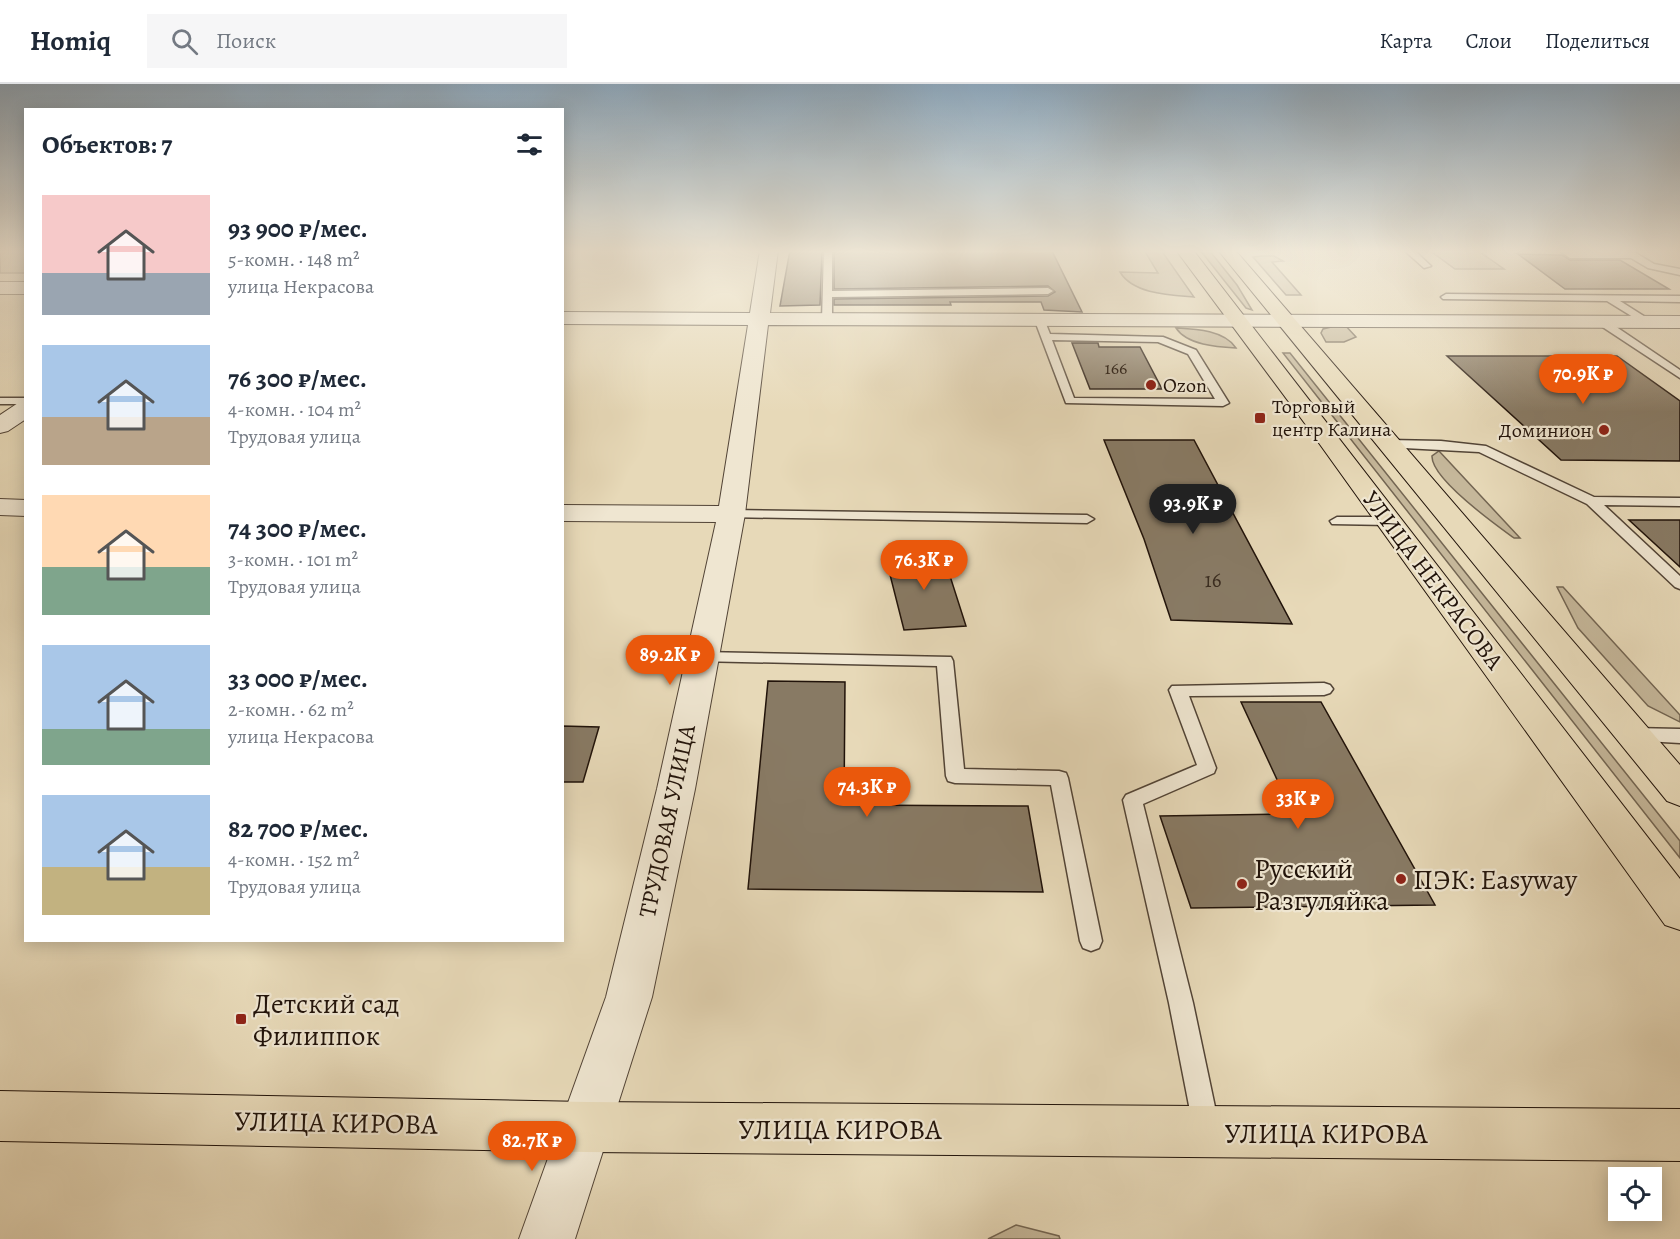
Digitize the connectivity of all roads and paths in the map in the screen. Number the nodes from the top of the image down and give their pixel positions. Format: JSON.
{"nodes":[{"id":1,"x":760,"y":304,"type":"edge"},
{"id":2,"x":827,"y":304,"type":"edge"},
{"id":3,"x":1224,"y":304,"type":"edge"},
{"id":4,"x":1270,"y":304,"type":"edge"},
{"id":5,"x":1619,"y":304,"type":"edge"},
{"id":6,"x":564,"y":318,"type":"edge"},
{"id":7,"x":757,"y":320,"type":"junction"},
{"id":8,"x":827,"y":320,"type":"junction"},
{"id":9,"x":1236,"y":320,"type":"junction"},
{"id":10,"x":1283,"y":320,"type":"junction"},
{"id":11,"x":1602,"y":322,"type":"junction"},
{"id":12,"x":1646,"y":322,"type":"junction"},
{"id":13,"x":1680,"y":322,"type":"edge"},
{"id":14,"x":1043,"y":329,"type":"junction"},
{"id":15,"x":1680,"y":375,"type":"edge"},
{"id":16,"x":0,"y":401,"type":"edge"},
{"id":17,"x":24,"y":401,"type":"edge"},
{"id":18,"x":24,"y":409,"type":"edge"},
{"id":19,"x":0,"y":426,"type":"edge"},
{"id":20,"x":1389,"y":444,"type":"junction"},
{"id":21,"x":1592,"y":501,"type":"junction"},
{"id":22,"x":1680,"y":502,"type":"edge"},
{"id":23,"x":0,"y":507,"type":"edge"},
{"id":24,"x":24,"y":508,"type":"edge"},
{"id":25,"x":564,"y":513,"type":"edge"},
{"id":26,"x":731,"y":514,"type":"junction"},
{"id":27,"x":1087,"y":519,"type":"dead end"},
{"id":28,"x":1337,"y":521,"type":"dead end"},
{"id":29,"x":1389,"y":521,"type":"junction"},
{"id":30,"x":1680,"y":584,"type":"edge"},
{"id":31,"x":702,"y":657,"type":"junction"},
{"id":32,"x":1324,"y":689,"type":"dead end"},
{"id":33,"x":1633,"y":735,"type":"junction"},
{"id":34,"x":1680,"y":736,"type":"edge"},
{"id":35,"x":1680,"y":791,"type":"edge"},
{"id":36,"x":1680,"y":912,"type":"edge"},
{"id":37,"x":1091,"y":941,"type":"dead end"},
{"id":38,"x":0,"y":1116,"type":"edge"},
{"id":39,"x":587,"y":1127,"type":"junction"},
{"id":40,"x":1207,"y":1132,"type":"junction"},
{"id":41,"x":1680,"y":1135,"type":"edge"},
{"id":42,"x":547,"y":1239,"type":"edge"}],
"edges":[{"from":1,"to":7,"type":"street","name":"ТРУДОВАЯ УЛИЦА"},
{"from":2,"to":8,"type":"lane"},
{"from":3,"to":9,"type":"main road","name":"УЛИЦА НЕКРАСОВА"},
{"from":4,"to":10,"type":"main road","name":"УЛИЦА НЕКРАСОВА"},
{"from":5,"to":12,"type":"lane"},
{"from":6,"to":7,"type":"street"},
{"from":7,"to":8,"type":"street"},
{"from":7,"to":26,"type":"street","name":"ТРУДОВАЯ УЛИЦА"},
{"from":8,"to":14,"type":"street"},
{"from":9,"to":10,"type":"street"},
{"from":9,"to":14,"type":"street"},
{"from":9,"to":29,"type":"main road","name":"УЛИЦА НЕКРАСОВА"},
{"from":10,"to":11,"type":"street"},
{"from":10,"to":20,"type":"main road","name":"УЛИЦА НЕКРАСОВА"},
{"from":11,"to":12,"type":"street"},
{"from":11,"to":15,"type":"lane"},
{"from":12,"to":13,"type":"street"},
{"from":14,"to":14,"type":"lane"},
{"from":16,"to":17,"type":"lane"},
{"from":18,"to":19,"type":"street"},
{"from":20,"to":21,"type":"lane"},
{"from":20,"to":33,"type":"main road","name":"УЛИЦА НЕКРАСОВА"},
{"from":21,"to":22,"type":"lane"},
{"from":21,"to":30,"type":"lane"},
{"from":23,"to":24,"type":"street"},
{"from":25,"to":26,"type":"street"},
{"from":26,"to":27,"type":"lane"},
{"from":26,"to":31,"type":"street","name":"ТРУДОВАЯ УЛИЦА"},
{"from":28,"to":29,"type":"lane"},
{"from":29,"to":36,"type":"main road","name":"УЛИЦА НЕКРАСОВА"},
{"from":31,"to":37,"type":"lane"},
{"from":31,"to":39,"type":"street","name":"ТРУДОВАЯ УЛИЦА"},
{"from":32,"to":40,"type":"lane"},
{"from":33,"to":34,"type":"lane"},
{"from":33,"to":35,"type":"main road","name":"УЛИЦА НЕКРАСОВА"},
{"from":38,"to":39,"type":"main road","name":"УЛИЦА КИРОВА"},
{"from":39,"to":40,"type":"main road","name":"УЛИЦА КИРОВА"},
{"from":39,"to":42,"type":"street","name":"ТРУДОВАЯ УЛИЦА"},
{"from":40,"to":41,"type":"main road","name":"УЛИЦА КИРОВА"}]}
